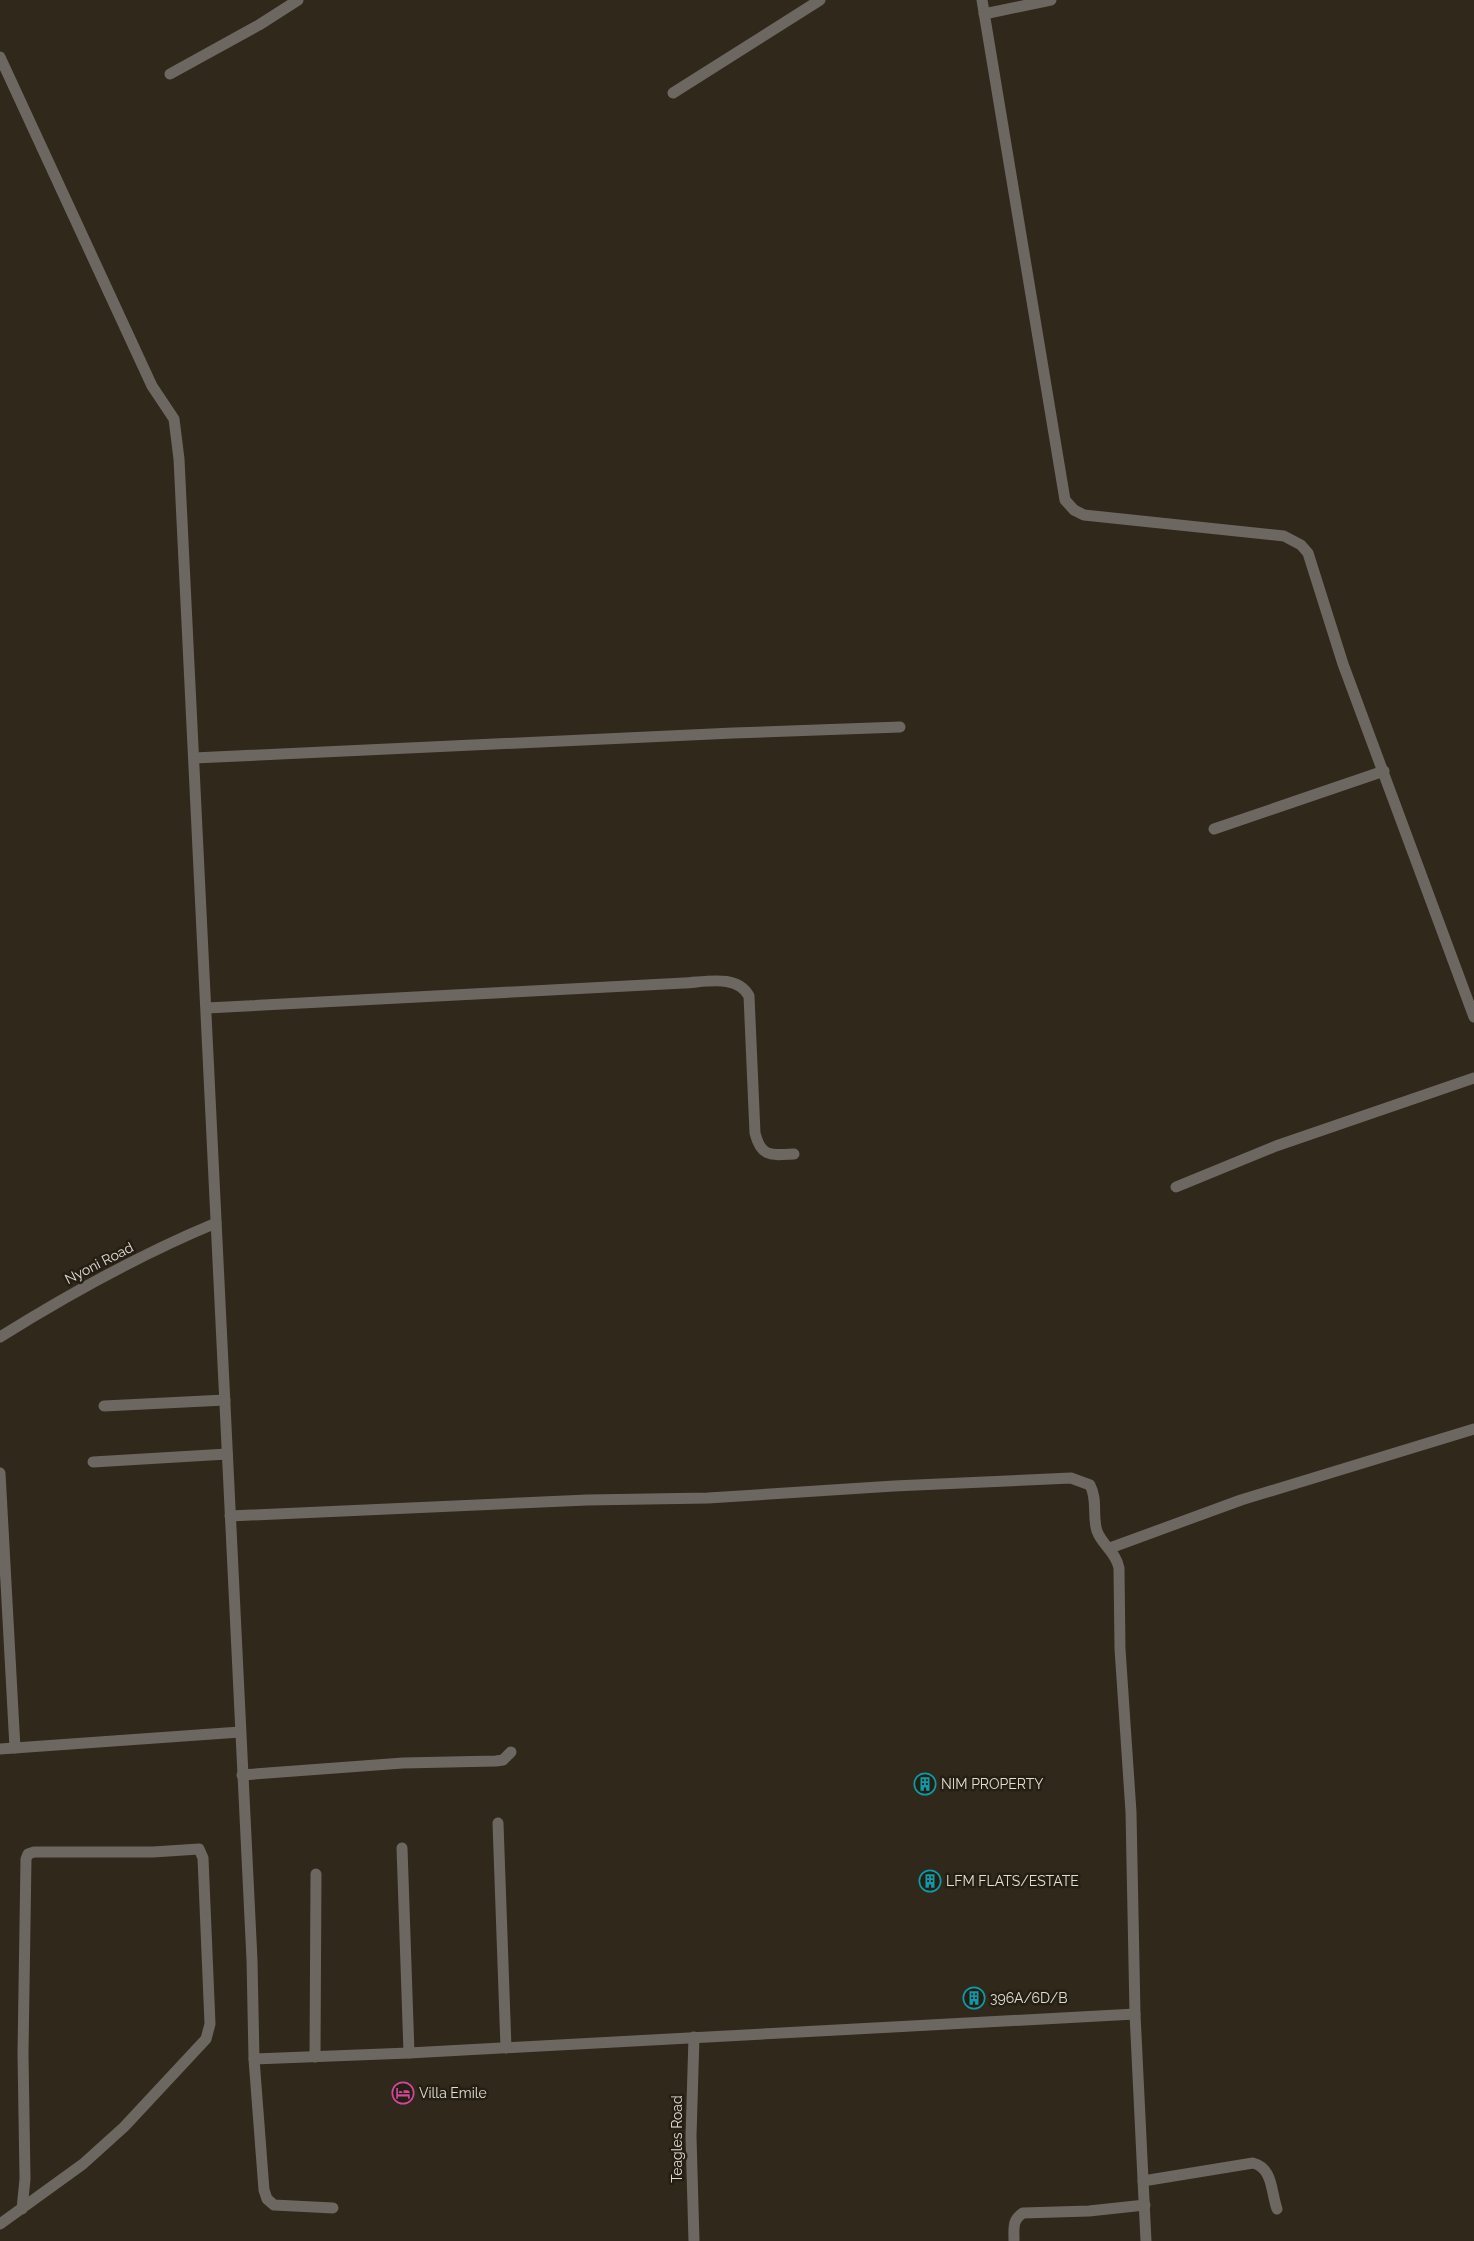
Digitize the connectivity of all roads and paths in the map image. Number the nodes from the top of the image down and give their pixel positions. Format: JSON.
{"nodes":[{"id":1,"x":298,"y":0,"type":"edge"},
{"id":2,"x":820,"y":0,"type":"edge"},
{"id":3,"x":982,"y":0,"type":"edge"},
{"id":4,"x":1051,"y":0,"type":"edge"},
{"id":5,"x":984,"y":14,"type":"junction"},
{"id":6,"x":0,"y":57,"type":"edge"},
{"id":7,"x":170,"y":74,"type":"dead end"},
{"id":8,"x":673,"y":93,"type":"dead end"},
{"id":9,"x":900,"y":727,"type":"dead end"},
{"id":10,"x":194,"y":758,"type":"junction"},
{"id":11,"x":1384,"y":771,"type":"junction"},
{"id":12,"x":1214,"y":829,"type":"dead end"},
{"id":13,"x":207,"y":1008,"type":"junction"},
{"id":14,"x":1474,"y":1017,"type":"edge"},
{"id":15,"x":1474,"y":1078,"type":"edge"},
{"id":16,"x":794,"y":1154,"type":"dead end"},
{"id":17,"x":1176,"y":1187,"type":"dead end"},
{"id":18,"x":216,"y":1223,"type":"junction"},
{"id":19,"x":0,"y":1337,"type":"edge"},
{"id":20,"x":225,"y":1400,"type":"junction"},
{"id":21,"x":104,"y":1406,"type":"dead end"},
{"id":22,"x":1474,"y":1429,"type":"edge"},
{"id":23,"x":227,"y":1454,"type":"junction"},
{"id":24,"x":93,"y":1462,"type":"dead end"},
{"id":25,"x":0,"y":1473,"type":"edge"},
{"id":26,"x":230,"y":1516,"type":"junction"},
{"id":27,"x":1110,"y":1548,"type":"junction"},
{"id":28,"x":240,"y":1732,"type":"junction"},
{"id":29,"x":0,"y":1748,"type":"edge"},
{"id":30,"x":15,"y":1748,"type":"junction"},
{"id":31,"x":511,"y":1752,"type":"dead end"},
{"id":32,"x":242,"y":1775,"type":"junction"},
{"id":33,"x":498,"y":1823,"type":"dead end"},
{"id":34,"x":402,"y":1848,"type":"dead end"},
{"id":35,"x":316,"y":1874,"type":"dead end"},
{"id":36,"x":1135,"y":2014,"type":"junction"},
{"id":37,"x":694,"y":2037,"type":"junction"},
{"id":38,"x":506,"y":2048,"type":"junction"},
{"id":39,"x":409,"y":2053,"type":"junction"},
{"id":40,"x":315,"y":2056,"type":"junction"},
{"id":41,"x":254,"y":2059,"type":"junction"},
{"id":42,"x":1143,"y":2181,"type":"junction"},
{"id":43,"x":1144,"y":2205,"type":"junction"},
{"id":44,"x":22,"y":2208,"type":"junction"},
{"id":45,"x":333,"y":2208,"type":"dead end"},
{"id":46,"x":1278,"y":2209,"type":"dead end"},
{"id":47,"x":0,"y":2224,"type":"edge"},
{"id":48,"x":694,"y":2241,"type":"edge"},
{"id":49,"x":1014,"y":2241,"type":"edge"},
{"id":50,"x":1146,"y":2241,"type":"edge"}],
"edges":[{"from":1,"to":7,"type":"street"},
{"from":2,"to":8,"type":"street"},
{"from":3,"to":5,"type":"street"},
{"from":4,"to":5,"type":"street"},
{"from":5,"to":11,"type":"street"},
{"from":6,"to":10,"type":"street"},
{"from":9,"to":10,"type":"street"},
{"from":10,"to":13,"type":"street"},
{"from":11,"to":12,"type":"street"},
{"from":11,"to":14,"type":"street"},
{"from":13,"to":16,"type":"street"},
{"from":13,"to":18,"type":"street"},
{"from":15,"to":17,"type":"street"},
{"from":18,"to":19,"type":"street","name":"Nyoni Road"},
{"from":18,"to":20,"type":"street"},
{"from":20,"to":21,"type":"street"},
{"from":20,"to":23,"type":"street"},
{"from":22,"to":27,"type":"street"},
{"from":23,"to":24,"type":"street"},
{"from":23,"to":26,"type":"street"},
{"from":25,"to":30,"type":"street"},
{"from":26,"to":27,"type":"street"},
{"from":26,"to":28,"type":"street"},
{"from":27,"to":36,"type":"street"},
{"from":28,"to":30,"type":"street"},
{"from":28,"to":32,"type":"street"},
{"from":29,"to":30,"type":"street"},
{"from":31,"to":32,"type":"street"},
{"from":32,"to":41,"type":"street"},
{"from":33,"to":38,"type":"street"},
{"from":34,"to":39,"type":"street"},
{"from":35,"to":40,"type":"street"},
{"from":36,"to":37,"type":"street"},
{"from":36,"to":42,"type":"street"},
{"from":37,"to":38,"type":"street"},
{"from":37,"to":48,"type":"street","name":"Teagles Road"},
{"from":38,"to":39,"type":"street"},
{"from":39,"to":40,"type":"street"},
{"from":40,"to":41,"type":"street"},
{"from":41,"to":45,"type":"street"},
{"from":42,"to":43,"type":"street"},
{"from":42,"to":46,"type":"street"},
{"from":43,"to":49,"type":"street"},
{"from":43,"to":50,"type":"street"},
{"from":44,"to":44,"type":"street"},
{"from":44,"to":47,"type":"street"}]}
